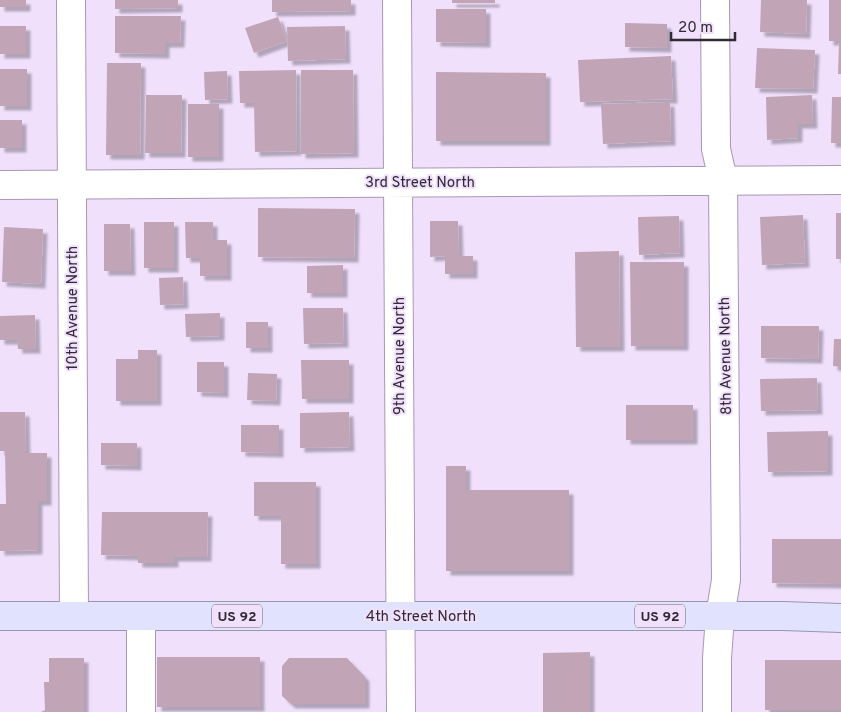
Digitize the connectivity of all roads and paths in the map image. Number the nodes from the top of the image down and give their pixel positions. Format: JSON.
{"nodes":[{"id":1,"x":70,"y":0,"type":"edge"},
{"id":2,"x":397,"y":0,"type":"edge"},
{"id":3,"x":715,"y":0,"type":"edge"},
{"id":4,"x":723,"y":180,"type":"junction"},
{"id":5,"x":841,"y":180,"type":"edge"},
{"id":6,"x":398,"y":182,"type":"junction"},
{"id":7,"x":72,"y":184,"type":"junction"},
{"id":8,"x":0,"y":185,"type":"edge"},
{"id":9,"x":0,"y":616,"type":"edge"},
{"id":10,"x":74,"y":616,"type":"junction"},
{"id":11,"x":141,"y":616,"type":"junction"},
{"id":12,"x":400,"y":616,"type":"junction"},
{"id":13,"x":720,"y":616,"type":"junction"},
{"id":14,"x":841,"y":618,"type":"edge"},
{"id":15,"x":141,"y":712,"type":"edge"},
{"id":16,"x":400,"y":712,"type":"edge"},
{"id":17,"x":717,"y":712,"type":"edge"}],
"edges":[{"from":1,"to":7,"type":"street","name":"10th Avenue North"},
{"from":2,"to":6,"type":"street","name":"9th Avenue North"},
{"from":3,"to":4,"type":"street","name":"8th Avenue North"},
{"from":4,"to":5,"type":"street","name":"3rd Street North"},
{"from":4,"to":6,"type":"street","name":"3rd Street North"},
{"from":4,"to":13,"type":"street","name":"8th Avenue North"},
{"from":6,"to":7,"type":"street","name":"3rd Street North"},
{"from":6,"to":12,"type":"street","name":"9th Avenue North"},
{"from":7,"to":8,"type":"street","name":"3rd Street North"},
{"from":7,"to":10,"type":"street","name":"10th Avenue North"},
{"from":9,"to":10,"type":"main road","name":"4th Street North","number":"US 92"},
{"from":10,"to":11,"type":"main road","name":"4th Street North","number":"US 92"},
{"from":11,"to":12,"type":"main road","name":"4th Street North","number":"US 92"},
{"from":11,"to":15,"type":"street"},
{"from":12,"to":13,"type":"main road","name":"4th Street North","number":"US 92"},
{"from":12,"to":16,"type":"street","name":"9th Avenue North"},
{"from":13,"to":14,"type":"main road","name":"4th Street North","number":"US 92"},
{"from":13,"to":17,"type":"street","name":"8th Avenue North"}]}
